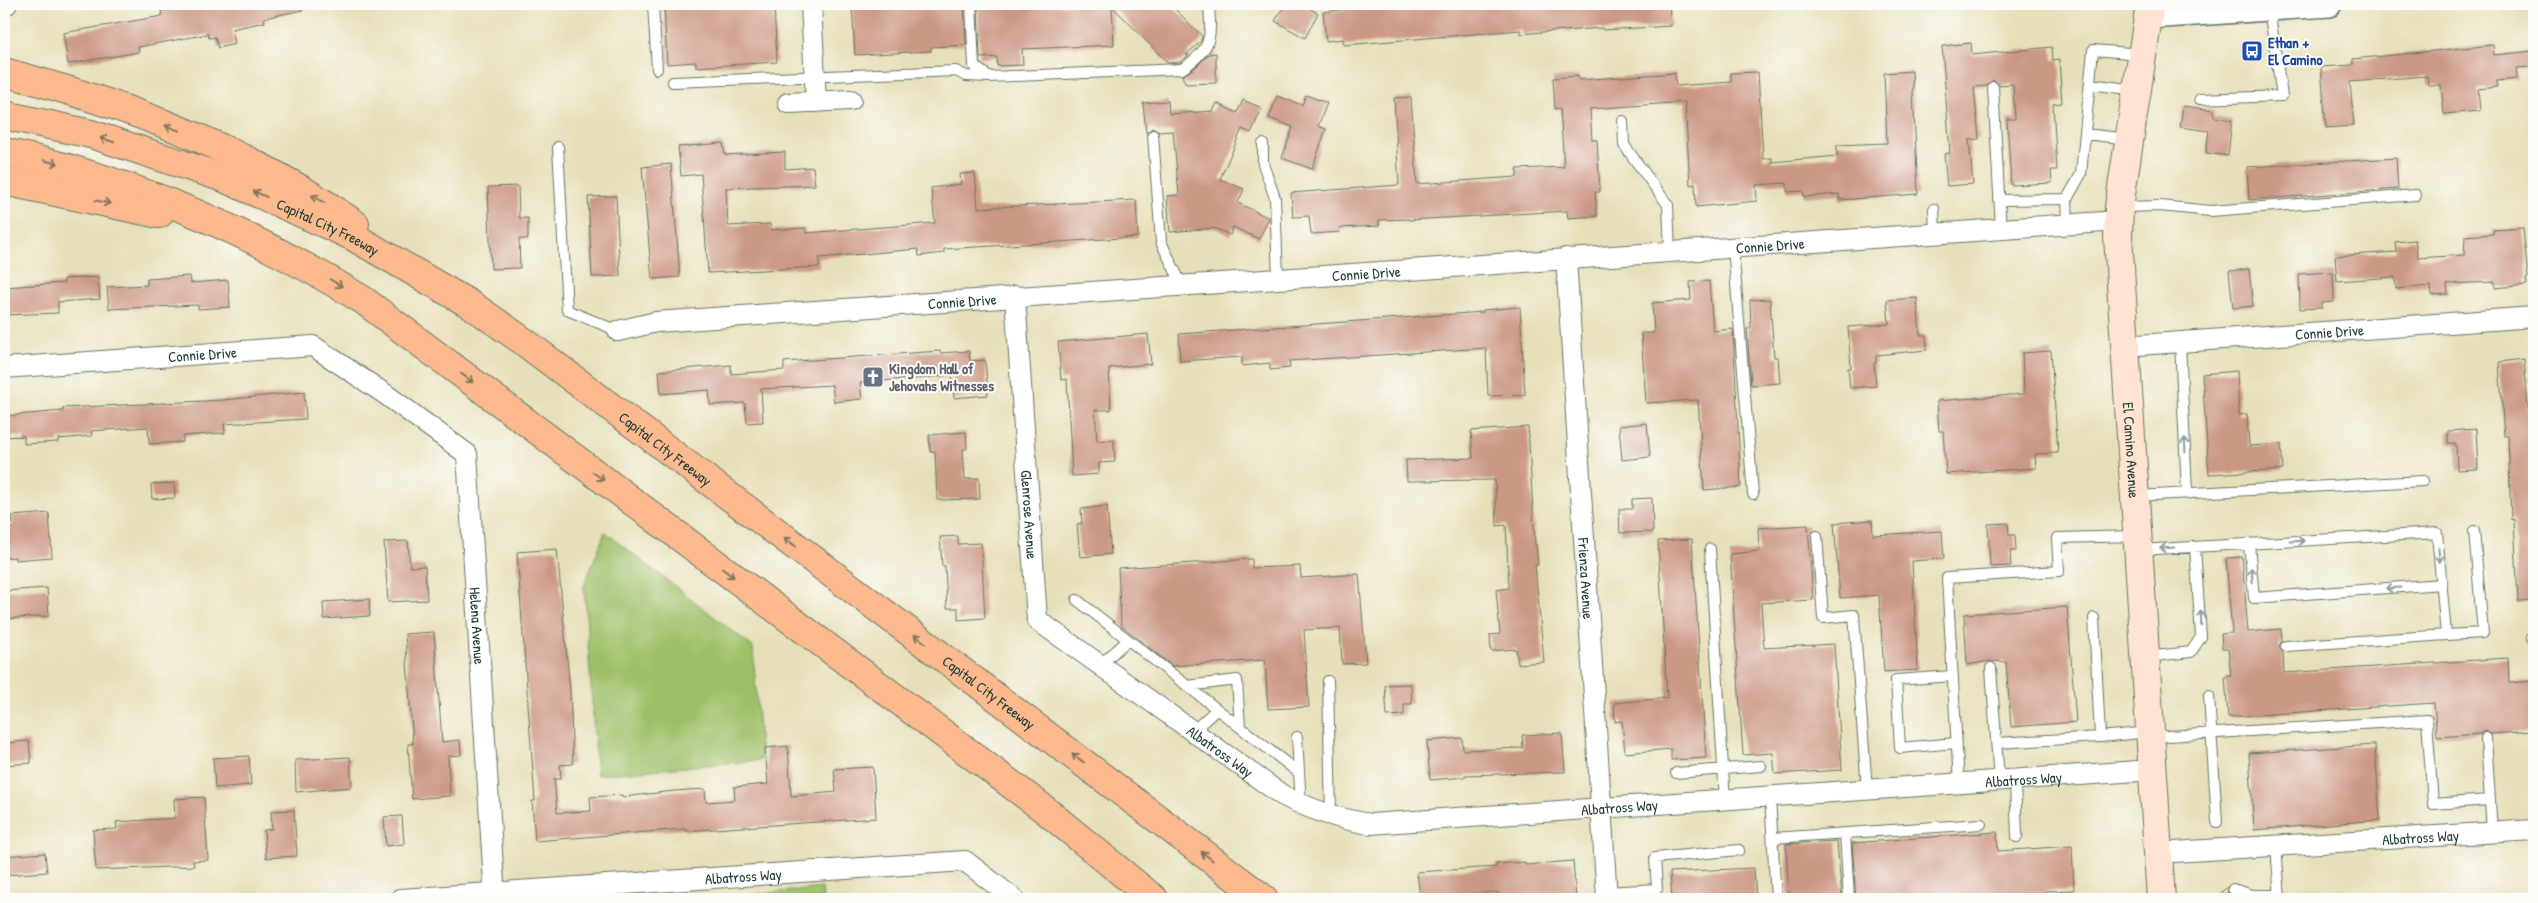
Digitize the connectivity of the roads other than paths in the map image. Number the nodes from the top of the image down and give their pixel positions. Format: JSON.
{"nodes":[{"id":1,"x":652,"y":4,"type":"edge"},
{"id":2,"x":811,"y":4,"type":"edge"},
{"id":3,"x":971,"y":4,"type":"edge"},
{"id":4,"x":1209,"y":4,"type":"edge"},
{"id":5,"x":2329,"y":4,"type":"edge"},
{"id":6,"x":2269,"y":8,"type":"junction"},
{"id":7,"x":2150,"y":10,"type":"edge"},
{"id":8,"x":2144,"y":54,"type":"junction"},
{"id":9,"x":657,"y":69,"type":"dead end"},
{"id":10,"x":4,"y":72,"type":"edge"},
{"id":11,"x":814,"y":75,"type":"junction"},
{"id":12,"x":990,"y":77,"type":"junction"},
{"id":13,"x":673,"y":82,"type":"dead end"},
{"id":14,"x":2090,"y":84,"type":"junction"},
{"id":15,"x":1993,"y":87,"type":"dead end"},
{"id":16,"x":2138,"y":91,"type":"junction"},
{"id":17,"x":2200,"y":99,"type":"dead end"},
{"id":18,"x":851,"y":100,"type":"dead end"},
{"id":19,"x":816,"y":102,"type":"junction"},
{"id":20,"x":788,"y":103,"type":"dead end"},
{"id":21,"x":4,"y":116,"type":"edge"},
{"id":22,"x":1623,"y":121,"type":"dead end"},
{"id":23,"x":2085,"y":134,"type":"junction"},
{"id":24,"x":1153,"y":135,"type":"dead end"},
{"id":25,"x":2130,"y":140,"type":"junction"},
{"id":26,"x":1263,"y":144,"type":"dead end"},
{"id":27,"x":558,"y":147,"type":"dead end"},
{"id":28,"x":4,"y":152,"type":"edge"},
{"id":29,"x":4,"y":181,"type":"edge"},
{"id":30,"x":2416,"y":196,"type":"dead end"},
{"id":31,"x":2067,"y":198,"type":"junction"},
{"id":32,"x":1999,"y":200,"type":"junction"},
{"id":33,"x":1934,"y":209,"type":"dead end"},
{"id":34,"x":2118,"y":214,"type":"junction"},
{"id":35,"x":2068,"y":224,"type":"junction"},
{"id":36,"x":2001,"y":229,"type":"junction"},
{"id":37,"x":1935,"y":233,"type":"junction"},
{"id":38,"x":1733,"y":247,"type":"junction"},
{"id":39,"x":1670,"y":251,"type":"junction"},
{"id":40,"x":1566,"y":258,"type":"junction"},
{"id":41,"x":294,"y":259,"type":"junction"},
{"id":42,"x":1278,"y":278,"type":"junction"},
{"id":43,"x":1182,"y":285,"type":"junction"},
{"id":44,"x":1015,"y":296,"type":"junction"},
{"id":45,"x":473,"y":306,"type":"junction"},
{"id":46,"x":2534,"y":317,"type":"edge"},
{"id":47,"x":618,"y":331,"type":"joint"},
{"id":48,"x":2180,"y":342,"type":"junction"},
{"id":49,"x":2124,"y":346,"type":"junction"},
{"id":50,"x":4,"y":368,"type":"edge"},
{"id":51,"x":385,"y":394,"type":"joint"},
{"id":52,"x":2423,"y":481,"type":"dead end"},
{"id":53,"x":2187,"y":493,"type":"junction"},
{"id":54,"x":1753,"y":494,"type":"dead end"},
{"id":55,"x":2134,"y":496,"type":"junction"},
{"id":56,"x":2474,"y":530,"type":"dead end"},
{"id":57,"x":1817,"y":536,"type":"dead end"},
{"id":58,"x":2137,"y":543,"type":"junction"},
{"id":59,"x":2249,"y":544,"type":"junction"},
{"id":60,"x":2195,"y":547,"type":"junction"},
{"id":61,"x":1710,"y":549,"type":"dead end"},
{"id":62,"x":2442,"y":584,"type":"junction"},
{"id":63,"x":1077,"y":600,"type":"dead end"},
{"id":64,"x":2094,"y":618,"type":"dead end"},
{"id":65,"x":2446,"y":635,"type":"junction"},
{"id":66,"x":1128,"y":640,"type":"junction"},
{"id":67,"x":2286,"y":646,"type":"dead end"},
{"id":68,"x":2145,"y":657,"type":"junction"},
{"id":69,"x":1100,"y":664,"type":"junction"},
{"id":70,"x":1991,"y":668,"type":"dead end"},
{"id":71,"x":1953,"y":676,"type":"junction"},
{"id":72,"x":1328,"y":682,"type":"dead end"},
{"id":73,"x":1128,"y":684,"type":"joint"},
{"id":74,"x":1187,"y":686,"type":"junction"},
{"id":75,"x":2209,"y":696,"type":"dead end"},
{"id":76,"x":1217,"y":709,"type":"junction"},
{"id":77,"x":1240,"y":727,"type":"junction"},
{"id":78,"x":1193,"y":732,"type":"junction"},
{"id":79,"x":2211,"y":734,"type":"junction"},
{"id":80,"x":2150,"y":735,"type":"junction"},
{"id":81,"x":1296,"y":737,"type":"dead end"},
{"id":82,"x":2100,"y":737,"type":"junction"},
{"id":83,"x":2486,"y":738,"type":"dead end"},
{"id":84,"x":1956,"y":743,"type":"junction"},
{"id":85,"x":1996,"y":744,"type":"junction"},
{"id":86,"x":1761,"y":766,"type":"dead end"},
{"id":87,"x":1723,"y":769,"type":"junction"},
{"id":88,"x":2152,"y":770,"type":"junction"},
{"id":89,"x":1676,"y":772,"type":"dead end"},
{"id":90,"x":1299,"y":773,"type":"junction"},
{"id":91,"x":2007,"y":781,"type":"junction"},
{"id":92,"x":1959,"y":784,"type":"junction"},
{"id":93,"x":1867,"y":790,"type":"junction"},
{"id":94,"x":1770,"y":797,"type":"junction"},
{"id":95,"x":1725,"y":800,"type":"junction"},
{"id":96,"x":2490,"y":800,"type":"junction"},
{"id":97,"x":1301,"y":805,"type":"junction"},
{"id":98,"x":1601,"y":809,"type":"junction"},
{"id":99,"x":1332,"y":816,"type":"junction"},
{"id":100,"x":2217,"y":822,"type":"dead end"},
{"id":101,"x":1981,"y":824,"type":"dead end"},
{"id":102,"x":2534,"y":830,"type":"edge"},
{"id":103,"x":2492,"y":832,"type":"junction"},
{"id":104,"x":1845,"y":833,"type":"junction"},
{"id":105,"x":2018,"y":836,"type":"dead end"},
{"id":106,"x":1772,"y":838,"type":"junction"},
{"id":107,"x":2276,"y":846,"type":"junction"},
{"id":108,"x":1740,"y":850,"type":"dead end"},
{"id":109,"x":2158,"y":853,"type":"junction"},
{"id":110,"x":2232,"y":889,"type":"dead end"},
{"id":111,"x":1255,"y":892,"type":"edge"},
{"id":112,"x":1607,"y":895,"type":"edge"},
{"id":113,"x":495,"y":896,"type":"edge"},
{"id":114,"x":2280,"y":897,"type":"edge"},
{"id":115,"x":2252,"y":898,"type":"edge"},
{"id":116,"x":400,"y":899,"type":"edge"},
{"id":117,"x":1014,"y":899,"type":"edge"},
{"id":118,"x":1154,"y":899,"type":"edge"},
{"id":119,"x":1272,"y":899,"type":"edge"},
{"id":120,"x":1776,"y":899,"type":"edge"},
{"id":121,"x":1849,"y":899,"type":"edge"},
{"id":122,"x":2160,"y":899,"type":"edge"}],
"edges":[{"from":1,"to":9,"type":"lane"},
{"from":2,"to":11,"type":"street"},
{"from":3,"to":12,"type":"lane"},
{"from":4,"to":12,"type":"lane"},
{"from":5,"to":6,"type":"street"},
{"from":6,"to":7,"type":"street"},
{"from":6,"to":17,"type":"lane"},
{"from":7,"to":8,"type":"main road","name":"El Camino Avenue"},
{"from":8,"to":14,"type":"lane"},
{"from":8,"to":16,"type":"main road","name":"El Camino Avenue"},
{"from":45,"to":10,"type":"highway","one_way":true},
{"from":11,"to":12,"type":"lane"},
{"from":11,"to":13,"type":"lane"},
{"from":11,"to":19,"type":"street"},
{"from":14,"to":16,"type":"lane"},
{"from":14,"to":23,"type":"lane"},
{"from":15,"to":32,"type":"lane"},
{"from":16,"to":25,"type":"main road","name":"El Camino Avenue"},
{"from":18,"to":19,"type":"street"},
{"from":19,"to":20,"type":"street"},
{"from":45,"to":21,"type":"highway","name":"Capital City Freeway","one_way":true},
{"from":22,"to":39,"type":"lane"},
{"from":23,"to":25,"type":"lane"},
{"from":23,"to":31,"type":"lane"},
{"from":24,"to":43,"type":"lane"},
{"from":25,"to":34,"type":"main road","name":"El Camino Avenue"},
{"from":26,"to":42,"type":"lane"},
{"from":27,"to":47,"type":"lane"},
{"from":28,"to":41,"type":"highway","one_way":true},
{"from":29,"to":41,"type":"highway","one_way":true},
{"from":30,"to":34,"type":"lane"},
{"from":31,"to":32,"type":"lane"},
{"from":31,"to":35,"type":"lane"},
{"from":32,"to":36,"type":"lane"},
{"from":33,"to":37,"type":"lane"},
{"from":34,"to":35,"type":"street","name":"Connie Drive"},
{"from":34,"to":49,"type":"main road","name":"El Camino Avenue"},
{"from":35,"to":36,"type":"street","name":"Connie Drive"},
{"from":36,"to":37,"type":"street","name":"Connie Drive"},
{"from":37,"to":38,"type":"street","name":"Connie Drive"},
{"from":38,"to":39,"type":"street","name":"Connie Drive"},
{"from":38,"to":54,"type":"lane"},
{"from":39,"to":40,"type":"street","name":"Connie Drive"},
{"from":40,"to":42,"type":"street","name":"Connie Drive"},
{"from":40,"to":98,"type":"street","name":"Frienza Avenue"},
{"from":41,"to":118,"type":"highway","one_way":true},
{"from":42,"to":43,"type":"street","name":"Connie Drive"},
{"from":43,"to":44,"type":"street","name":"Connie Drive"},
{"from":44,"to":47,"type":"street","name":"Connie Drive"},
{"from":44,"to":69,"type":"street","name":"Glenrose Avenue"},
{"from":111,"to":45,"type":"highway","name":"Capital City Freeway","one_way":true},
{"from":46,"to":48,"type":"street","name":"Connie Drive"},
{"from":48,"to":49,"type":"street","name":"Connie Drive"},
{"from":53,"to":48,"type":"lane","one_way":true},
{"from":49,"to":55,"type":"main road","name":"El Camino Avenue"},
{"from":50,"to":51,"type":"street","name":"Connie Drive"},
{"from":51,"to":113,"type":"street","name":"Helena Avenue"},
{"from":52,"to":53,"type":"lane"},
{"from":53,"to":55,"type":"lane"},
{"from":55,"to":58,"type":"main road","name":"El Camino Avenue"},
{"from":56,"to":65,"type":"lane"},
{"from":57,"to":93,"type":"lane"},
{"from":60,"to":58,"type":"lane","one_way":true},
{"from":58,"to":68,"type":"main road","name":"El Camino Avenue"},
{"from":58,"to":71,"type":"lane"},
{"from":59,"to":60,"type":"lane"},
{"from":59,"to":62,"type":"lane","one_way":true},
{"from":62,"to":59,"type":"lane","one_way":true},
{"from":68,"to":60,"type":"lane","one_way":true},
{"from":61,"to":87,"type":"lane"},
{"from":62,"to":65,"type":"lane"},
{"from":63,"to":66,"type":"lane"},
{"from":64,"to":82,"type":"lane"},
{"from":65,"to":67,"type":"lane"},
{"from":66,"to":69,"type":"lane"},
{"from":66,"to":74,"type":"lane"},
{"from":68,"to":80,"type":"main road","name":"El Camino Avenue"},
{"from":69,"to":73,"type":"street","name":"Glenrose Avenue"},
{"from":70,"to":85,"type":"lane"},
{"from":71,"to":84,"type":"lane"},
{"from":71,"to":84,"type":"lane"},
{"from":72,"to":99,"type":"lane"},
{"from":73,"to":78,"type":"street","name":"Albatross Way"},
{"from":74,"to":76,"type":"lane"},
{"from":74,"to":77,"type":"lane"},
{"from":75,"to":79,"type":"lane"},
{"from":76,"to":77,"type":"lane"},
{"from":76,"to":78,"type":"lane"},
{"from":77,"to":90,"type":"lane"},
{"from":78,"to":97,"type":"street","name":"Albatross Way"},
{"from":79,"to":80,"type":"lane"},
{"from":79,"to":96,"type":"lane"},
{"from":79,"to":100,"type":"lane"},
{"from":80,"to":82,"type":"lane"},
{"from":80,"to":88,"type":"main road","name":"El Camino Avenue"},
{"from":81,"to":90,"type":"lane"},
{"from":82,"to":85,"type":"lane"},
{"from":83,"to":96,"type":"lane"},
{"from":84,"to":92,"type":"lane"},
{"from":85,"to":91,"type":"lane"},
{"from":86,"to":87,"type":"lane"},
{"from":87,"to":89,"type":"lane"},
{"from":87,"to":95,"type":"lane"},
{"from":88,"to":91,"type":"street","name":"Albatross Way"},
{"from":88,"to":109,"type":"main road","name":"El Camino Avenue"},
{"from":90,"to":97,"type":"lane"},
{"from":91,"to":92,"type":"street","name":"Albatross Way"},
{"from":91,"to":105,"type":"lane"},
{"from":92,"to":93,"type":"street","name":"Albatross Way"},
{"from":93,"to":94,"type":"street","name":"Albatross Way"},
{"from":94,"to":95,"type":"street","name":"Albatross Way"},
{"from":94,"to":106,"type":"lane"},
{"from":95,"to":98,"type":"street","name":"Albatross Way"},
{"from":96,"to":103,"type":"lane"},
{"from":97,"to":99,"type":"street","name":"Albatross Way"},
{"from":98,"to":99,"type":"street","name":"Albatross Way"},
{"from":98,"to":112,"type":"street","name":"Frienza Avenue"},
{"from":101,"to":104,"type":"lane"},
{"from":102,"to":103,"type":"street","name":"Albatross Way"},
{"from":103,"to":107,"type":"street","name":"Albatross Way"},
{"from":104,"to":106,"type":"lane"},
{"from":104,"to":121,"type":"lane"},
{"from":106,"to":120,"type":"lane"},
{"from":107,"to":109,"type":"street","name":"Albatross Way"},
{"from":107,"to":114,"type":"lane"},
{"from":108,"to":112,"type":"lane"},
{"from":109,"to":122,"type":"main road","name":"El Camino Avenue"},
{"from":110,"to":115,"type":"lane"},
{"from":111,"to":119,"type":"highway","name":"Capital City Freeway"},
{"from":113,"to":116,"type":"street","name":"Albatross Way"},
{"from":113,"to":117,"type":"street","name":"Albatross Way"},
{"from":114,"to":115,"type":"lane"}]}
